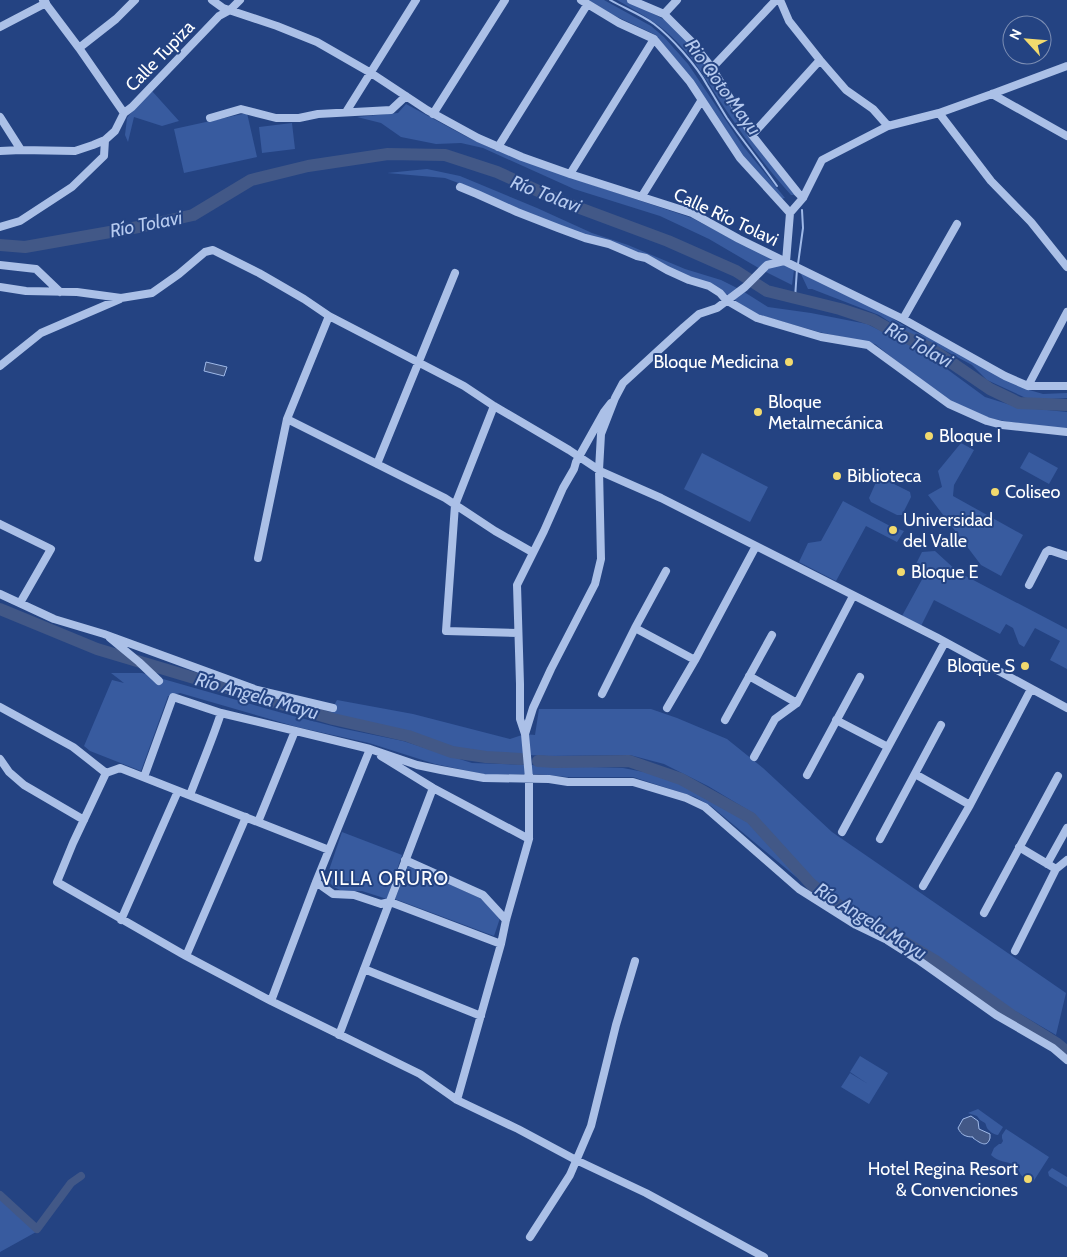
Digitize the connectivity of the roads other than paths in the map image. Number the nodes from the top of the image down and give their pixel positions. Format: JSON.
{"nodes":[{"id":1,"x":135,"y":0,"type":"edge"},
{"id":2,"x":212,"y":0,"type":"edge"},
{"id":3,"x":240,"y":0,"type":"edge"},
{"id":4,"x":416,"y":0,"type":"edge"},
{"id":5,"x":505,"y":0,"type":"edge"},
{"id":6,"x":631,"y":0,"type":"edge"},
{"id":7,"x":677,"y":0,"type":"edge"},
{"id":8,"x":776,"y":0,"type":"edge"},
{"id":9,"x":780,"y":0,"type":"edge"},
{"id":10,"x":44,"y":1,"type":"edge"},
{"id":11,"x":584,"y":2,"type":"edge"},
{"id":12,"x":230,"y":10,"type":"junction"},
{"id":13,"x":664,"y":14,"type":"junction"},
{"id":14,"x":0,"y":27,"type":"edge"},
{"id":15,"x":654,"y":39,"type":"junction"},
{"id":16,"x":79,"y":48,"type":"junction"},
{"id":17,"x":820,"y":60,"type":"junction"},
{"id":18,"x":1067,"y":66,"type":"edge"},
{"id":19,"x":712,"y":68,"type":"junction"},
{"id":20,"x":371,"y":73,"type":"junction"},
{"id":21,"x":992,"y":94,"type":"junction"},
{"id":22,"x":406,"y":96,"type":"junction"},
{"id":23,"x":701,"y":101,"type":"junction"},
{"id":24,"x":346,"y":112,"type":"junction"},
{"id":25,"x":124,"y":113,"type":"junction"},
{"id":26,"x":938,"y":113,"type":"junction"},
{"id":27,"x":433,"y":114,"type":"junction"},
{"id":28,"x":0,"y":117,"type":"edge"},
{"id":29,"x":210,"y":118,"type":"dead end"},
{"id":30,"x":888,"y":126,"type":"junction"},
{"id":31,"x":752,"y":135,"type":"junction"},
{"id":32,"x":1067,"y":136,"type":"edge"},
{"id":33,"x":105,"y":140,"type":"junction"},
{"id":34,"x":498,"y":147,"type":"junction"},
{"id":35,"x":21,"y":150,"type":"junction"},
{"id":36,"x":0,"y":151,"type":"edge"},
{"id":37,"x":570,"y":174,"type":"junction"},
{"id":38,"x":460,"y":187,"type":"dead end"},
{"id":39,"x":642,"y":196,"type":"junction"},
{"id":40,"x":803,"y":198,"type":"junction"},
{"id":41,"x":790,"y":213,"type":"junction"},
{"id":42,"x":957,"y":224,"type":"dead end"},
{"id":43,"x":0,"y":227,"type":"edge"},
{"id":44,"x":786,"y":262,"type":"junction"},
{"id":45,"x":0,"y":265,"type":"edge"},
{"id":46,"x":1067,"y":267,"type":"edge"},
{"id":47,"x":455,"y":273,"type":"dead end"},
{"id":48,"x":0,"y":287,"type":"edge"},
{"id":49,"x":60,"y":292,"type":"junction"},
{"id":50,"x":121,"y":298,"type":"junction"},
{"id":51,"x":726,"y":300,"type":"junction"},
{"id":52,"x":1067,"y":312,"type":"edge"},
{"id":53,"x":329,"y":316,"type":"junction"},
{"id":54,"x":903,"y":319,"type":"junction"},
{"id":55,"x":419,"y":363,"type":"junction"},
{"id":56,"x":0,"y":366,"type":"edge"},
{"id":57,"x":1028,"y":386,"type":"junction"},
{"id":58,"x":1067,"y":386,"type":"edge"},
{"id":59,"x":615,"y":398,"type":"junction"},
{"id":60,"x":494,"y":406,"type":"junction"},
{"id":61,"x":287,"y":419,"type":"junction"},
{"id":62,"x":1067,"y":432,"type":"edge"},
{"id":63,"x":579,"y":456,"type":"junction"},
{"id":64,"x":377,"y":464,"type":"junction"},
{"id":65,"x":599,"y":470,"type":"junction"},
{"id":66,"x":455,"y":505,"type":"junction"},
{"id":67,"x":0,"y":524,"type":"edge"},
{"id":68,"x":756,"y":546,"type":"junction"},
{"id":69,"x":532,"y":552,"type":"junction"},
{"id":70,"x":1067,"y":556,"type":"edge"},
{"id":71,"x":258,"y":558,"type":"dead end"},
{"id":72,"x":666,"y":571,"type":"dead end"},
{"id":73,"x":1029,"y":585,"type":"dead end"},
{"id":74,"x":0,"y":594,"type":"edge"},
{"id":75,"x":853,"y":596,"type":"junction"},
{"id":76,"x":20,"y":603,"type":"junction"},
{"id":77,"x":635,"y":628,"type":"junction"},
{"id":78,"x":518,"y":633,"type":"junction"},
{"id":79,"x":104,"y":634,"type":"junction"},
{"id":80,"x":772,"y":635,"type":"dead end"},
{"id":81,"x":945,"y":642,"type":"junction"},
{"id":82,"x":695,"y":660,"type":"junction"},
{"id":83,"x":749,"y":676,"type":"junction"},
{"id":84,"x":860,"y":676,"type":"dead end"},
{"id":85,"x":159,"y":681,"type":"dead end"},
{"id":86,"x":1031,"y":689,"type":"junction"},
{"id":87,"x":602,"y":694,"type":"dead end"},
{"id":88,"x":797,"y":703,"type":"junction"},
{"id":89,"x":0,"y":707,"type":"edge"},
{"id":90,"x":333,"y":708,"type":"dead end"},
{"id":91,"x":667,"y":708,"type":"dead end"},
{"id":92,"x":1067,"y":708,"type":"edge"},
{"id":93,"x":221,"y":714,"type":"junction"},
{"id":94,"x":725,"y":720,"type":"dead end"},
{"id":95,"x":836,"y":720,"type":"junction"},
{"id":96,"x":941,"y":725,"type":"dead end"},
{"id":97,"x":295,"y":731,"type":"junction"},
{"id":98,"x":525,"y":734,"type":"junction"},
{"id":99,"x":888,"y":747,"type":"junction"},
{"id":100,"x":370,"y":749,"type":"junction"},
{"id":101,"x":754,"y":757,"type":"dead end"},
{"id":102,"x":0,"y":759,"type":"edge"},
{"id":103,"x":106,"y":773,"type":"junction"},
{"id":104,"x":915,"y":774,"type":"junction"},
{"id":105,"x":807,"y":775,"type":"dead end"},
{"id":106,"x":1058,"y":776,"type":"dead end"},
{"id":107,"x":144,"y":778,"type":"junction"},
{"id":108,"x":529,"y":778,"type":"junction"},
{"id":109,"x":433,"y":788,"type":"junction"},
{"id":110,"x":178,"y":791,"type":"junction"},
{"id":111,"x":190,"y":795,"type":"junction"},
{"id":112,"x":970,"y":805,"type":"junction"},
{"id":113,"x":246,"y":817,"type":"junction"},
{"id":114,"x":84,"y":820,"type":"junction"},
{"id":115,"x":258,"y":822,"type":"junction"},
{"id":116,"x":1067,"y":828,"type":"edge"},
{"id":117,"x":842,"y":832,"type":"dead end"},
{"id":118,"x":880,"y":838,"type":"dead end"},
{"id":119,"x":530,"y":839,"type":"junction"},
{"id":120,"x":1019,"y":847,"type":"junction"},
{"id":121,"x":329,"y":850,"type":"junction"},
{"id":122,"x":405,"y":860,"type":"junction"},
{"id":123,"x":1067,"y":860,"type":"edge"},
{"id":124,"x":1047,"y":864,"type":"junction"},
{"id":125,"x":1056,"y":868,"type":"junction"},
{"id":126,"x":316,"y":882,"type":"junction"},
{"id":127,"x":923,"y":886,"type":"dead end"},
{"id":128,"x":390,"y":902,"type":"junction"},
{"id":129,"x":984,"y":913,"type":"dead end"},
{"id":130,"x":121,"y":920,"type":"junction"},
{"id":131,"x":506,"y":920,"type":"junction"},
{"id":132,"x":501,"y":944,"type":"junction"},
{"id":133,"x":1015,"y":951,"type":"dead end"},
{"id":134,"x":186,"y":956,"type":"junction"},
{"id":135,"x":636,"y":961,"type":"dead end"},
{"id":136,"x":364,"y":969,"type":"junction"},
{"id":137,"x":271,"y":1001,"type":"junction"},
{"id":138,"x":481,"y":1016,"type":"junction"},
{"id":139,"x":339,"y":1035,"type":"junction"},
{"id":140,"x":1067,"y":1060,"type":"edge"},
{"id":141,"x":457,"y":1100,"type":"junction"},
{"id":142,"x":576,"y":1160,"type":"junction"},
{"id":143,"x":530,"y":1238,"type":"dead end"},
{"id":144,"x":764,"y":1257,"type":"edge"}],
"edges":[{"from":1,"to":16,"type":"street"},
{"from":2,"to":12,"type":"street","name":"Calle Río Tolavi"},
{"from":3,"to":12,"type":"street","name":"Calle Tupiza"},
{"from":4,"to":20,"type":"street"},
{"from":5,"to":27,"type":"street"},
{"from":6,"to":13,"type":"street"},
{"from":7,"to":13,"type":"street"},
{"from":8,"to":19,"type":"street"},
{"from":9,"to":17,"type":"street"},
{"from":10,"to":14,"type":"street"},
{"from":10,"to":16,"type":"street"},
{"from":11,"to":15,"type":"street"},
{"from":11,"to":34,"type":"street"},
{"from":12,"to":20,"type":"street","name":"Calle Río Tolavi"},
{"from":12,"to":25,"type":"street","name":"Calle Tupiza"},
{"from":13,"to":19,"type":"street"},
{"from":15,"to":23,"type":"street"},
{"from":15,"to":37,"type":"street"},
{"from":16,"to":25,"type":"street"},
{"from":17,"to":30,"type":"street"},
{"from":17,"to":31,"type":"street"},
{"from":18,"to":21,"type":"street"},
{"from":19,"to":31,"type":"street"},
{"from":20,"to":22,"type":"street","name":"Calle Río Tolavi"},
{"from":20,"to":24,"type":"street"},
{"from":21,"to":26,"type":"street"},
{"from":21,"to":32,"type":"street"},
{"from":22,"to":24,"type":"street"},
{"from":22,"to":27,"type":"street","name":"Calle Río Tolavi"},
{"from":23,"to":39,"type":"street"},
{"from":23,"to":41,"type":"street"},
{"from":24,"to":29,"type":"street"},
{"from":25,"to":33,"type":"street","name":"Calle Tupiza"},
{"from":26,"to":30,"type":"street"},
{"from":26,"to":46,"type":"street"},
{"from":27,"to":34,"type":"street","name":"Calle Río Tolavi"},
{"from":28,"to":35,"type":"street"},
{"from":30,"to":40,"type":"street"},
{"from":31,"to":40,"type":"street"},
{"from":33,"to":35,"type":"street"},
{"from":33,"to":43,"type":"street"},
{"from":34,"to":37,"type":"street","name":"Calle Río Tolavi"},
{"from":35,"to":36,"type":"street"},
{"from":37,"to":39,"type":"street","name":"Calle Río Tolavi"},
{"from":38,"to":51,"type":"street"},
{"from":39,"to":44,"type":"street","name":"Calle Río Tolavi"},
{"from":40,"to":41,"type":"street"},
{"from":41,"to":44,"type":"street"},
{"from":42,"to":54,"type":"street"},
{"from":44,"to":51,"type":"street"},
{"from":44,"to":54,"type":"street","name":"Calle Río Tolavi"},
{"from":45,"to":49,"type":"street"},
{"from":47,"to":55,"type":"street"},
{"from":48,"to":49,"type":"street"},
{"from":49,"to":50,"type":"street"},
{"from":50,"to":53,"type":"street"},
{"from":50,"to":56,"type":"street"},
{"from":51,"to":59,"type":"street"},
{"from":51,"to":62,"type":"street"},
{"from":52,"to":57,"type":"street"},
{"from":53,"to":55,"type":"street"},
{"from":53,"to":61,"type":"street"},
{"from":54,"to":57,"type":"street","name":"Calle Río Tolavi"},
{"from":55,"to":60,"type":"street"},
{"from":55,"to":64,"type":"street"},
{"from":57,"to":58,"type":"street","name":"Calle Río Tolavi"},
{"from":59,"to":63,"type":"street"},
{"from":59,"to":65,"type":"street"},
{"from":60,"to":63,"type":"street"},
{"from":60,"to":66,"type":"street"},
{"from":61,"to":64,"type":"street"},
{"from":61,"to":71,"type":"street"},
{"from":63,"to":65,"type":"street"},
{"from":63,"to":69,"type":"street"},
{"from":64,"to":66,"type":"street"},
{"from":65,"to":68,"type":"street"},
{"from":65,"to":98,"type":"street"},
{"from":66,"to":69,"type":"street"},
{"from":66,"to":78,"type":"street"},
{"from":67,"to":76,"type":"street"},
{"from":68,"to":75,"type":"street"},
{"from":68,"to":82,"type":"street"},
{"from":69,"to":78,"type":"street"},
{"from":70,"to":73,"type":"street"},
{"from":72,"to":77,"type":"street"},
{"from":74,"to":76,"type":"street"},
{"from":75,"to":81,"type":"street"},
{"from":75,"to":88,"type":"street"},
{"from":76,"to":79,"type":"street"},
{"from":77,"to":82,"type":"street"},
{"from":77,"to":87,"type":"street"},
{"from":78,"to":98,"type":"street"},
{"from":79,"to":85,"type":"street"},
{"from":79,"to":90,"type":"street"},
{"from":80,"to":83,"type":"street"},
{"from":81,"to":86,"type":"street"},
{"from":81,"to":99,"type":"street"},
{"from":82,"to":91,"type":"street"},
{"from":83,"to":88,"type":"street"},
{"from":83,"to":94,"type":"street"},
{"from":84,"to":95,"type":"street"},
{"from":86,"to":92,"type":"street"},
{"from":86,"to":112,"type":"street"},
{"from":88,"to":101,"type":"street"},
{"from":89,"to":103,"type":"street"},
{"from":93,"to":97,"type":"street"},
{"from":93,"to":107,"type":"street"},
{"from":93,"to":111,"type":"street"},
{"from":95,"to":99,"type":"street"},
{"from":95,"to":105,"type":"street"},
{"from":96,"to":104,"type":"street"},
{"from":97,"to":100,"type":"street"},
{"from":97,"to":115,"type":"street"},
{"from":98,"to":108,"type":"street"},
{"from":99,"to":117,"type":"street"},
{"from":100,"to":108,"type":"street"},
{"from":100,"to":109,"type":"street"},
{"from":100,"to":121,"type":"street"},
{"from":102,"to":114,"type":"street"},
{"from":103,"to":107,"type":"street"},
{"from":103,"to":114,"type":"street"},
{"from":104,"to":112,"type":"street"},
{"from":104,"to":118,"type":"street"},
{"from":106,"to":120,"type":"street"},
{"from":107,"to":110,"type":"street"},
{"from":108,"to":119,"type":"street"},
{"from":108,"to":140,"type":"street"},
{"from":109,"to":119,"type":"street"},
{"from":109,"to":122,"type":"street"},
{"from":110,"to":111,"type":"street"},
{"from":110,"to":130,"type":"street"},
{"from":111,"to":113,"type":"street"},
{"from":112,"to":127,"type":"street"},
{"from":113,"to":115,"type":"street"},
{"from":113,"to":134,"type":"street"},
{"from":114,"to":130,"type":"street"},
{"from":115,"to":121,"type":"street"},
{"from":116,"to":124,"type":"street"},
{"from":119,"to":131,"type":"street"},
{"from":120,"to":124,"type":"street"},
{"from":120,"to":129,"type":"street"},
{"from":121,"to":126,"type":"street"},
{"from":122,"to":128,"type":"street"},
{"from":122,"to":131,"type":"street"},
{"from":123,"to":125,"type":"street"},
{"from":124,"to":125,"type":"street"},
{"from":125,"to":133,"type":"street"},
{"from":126,"to":128,"type":"street"},
{"from":126,"to":137,"type":"street"},
{"from":128,"to":132,"type":"street"},
{"from":128,"to":136,"type":"street"},
{"from":130,"to":134,"type":"street"},
{"from":131,"to":132,"type":"street"},
{"from":132,"to":138,"type":"street"},
{"from":134,"to":137,"type":"street"},
{"from":135,"to":142,"type":"street"},
{"from":136,"to":138,"type":"street"},
{"from":136,"to":139,"type":"street"},
{"from":137,"to":139,"type":"street"},
{"from":138,"to":141,"type":"street"},
{"from":139,"to":141,"type":"street"},
{"from":141,"to":142,"type":"street"},
{"from":142,"to":143,"type":"street"},
{"from":142,"to":144,"type":"street"}]}
